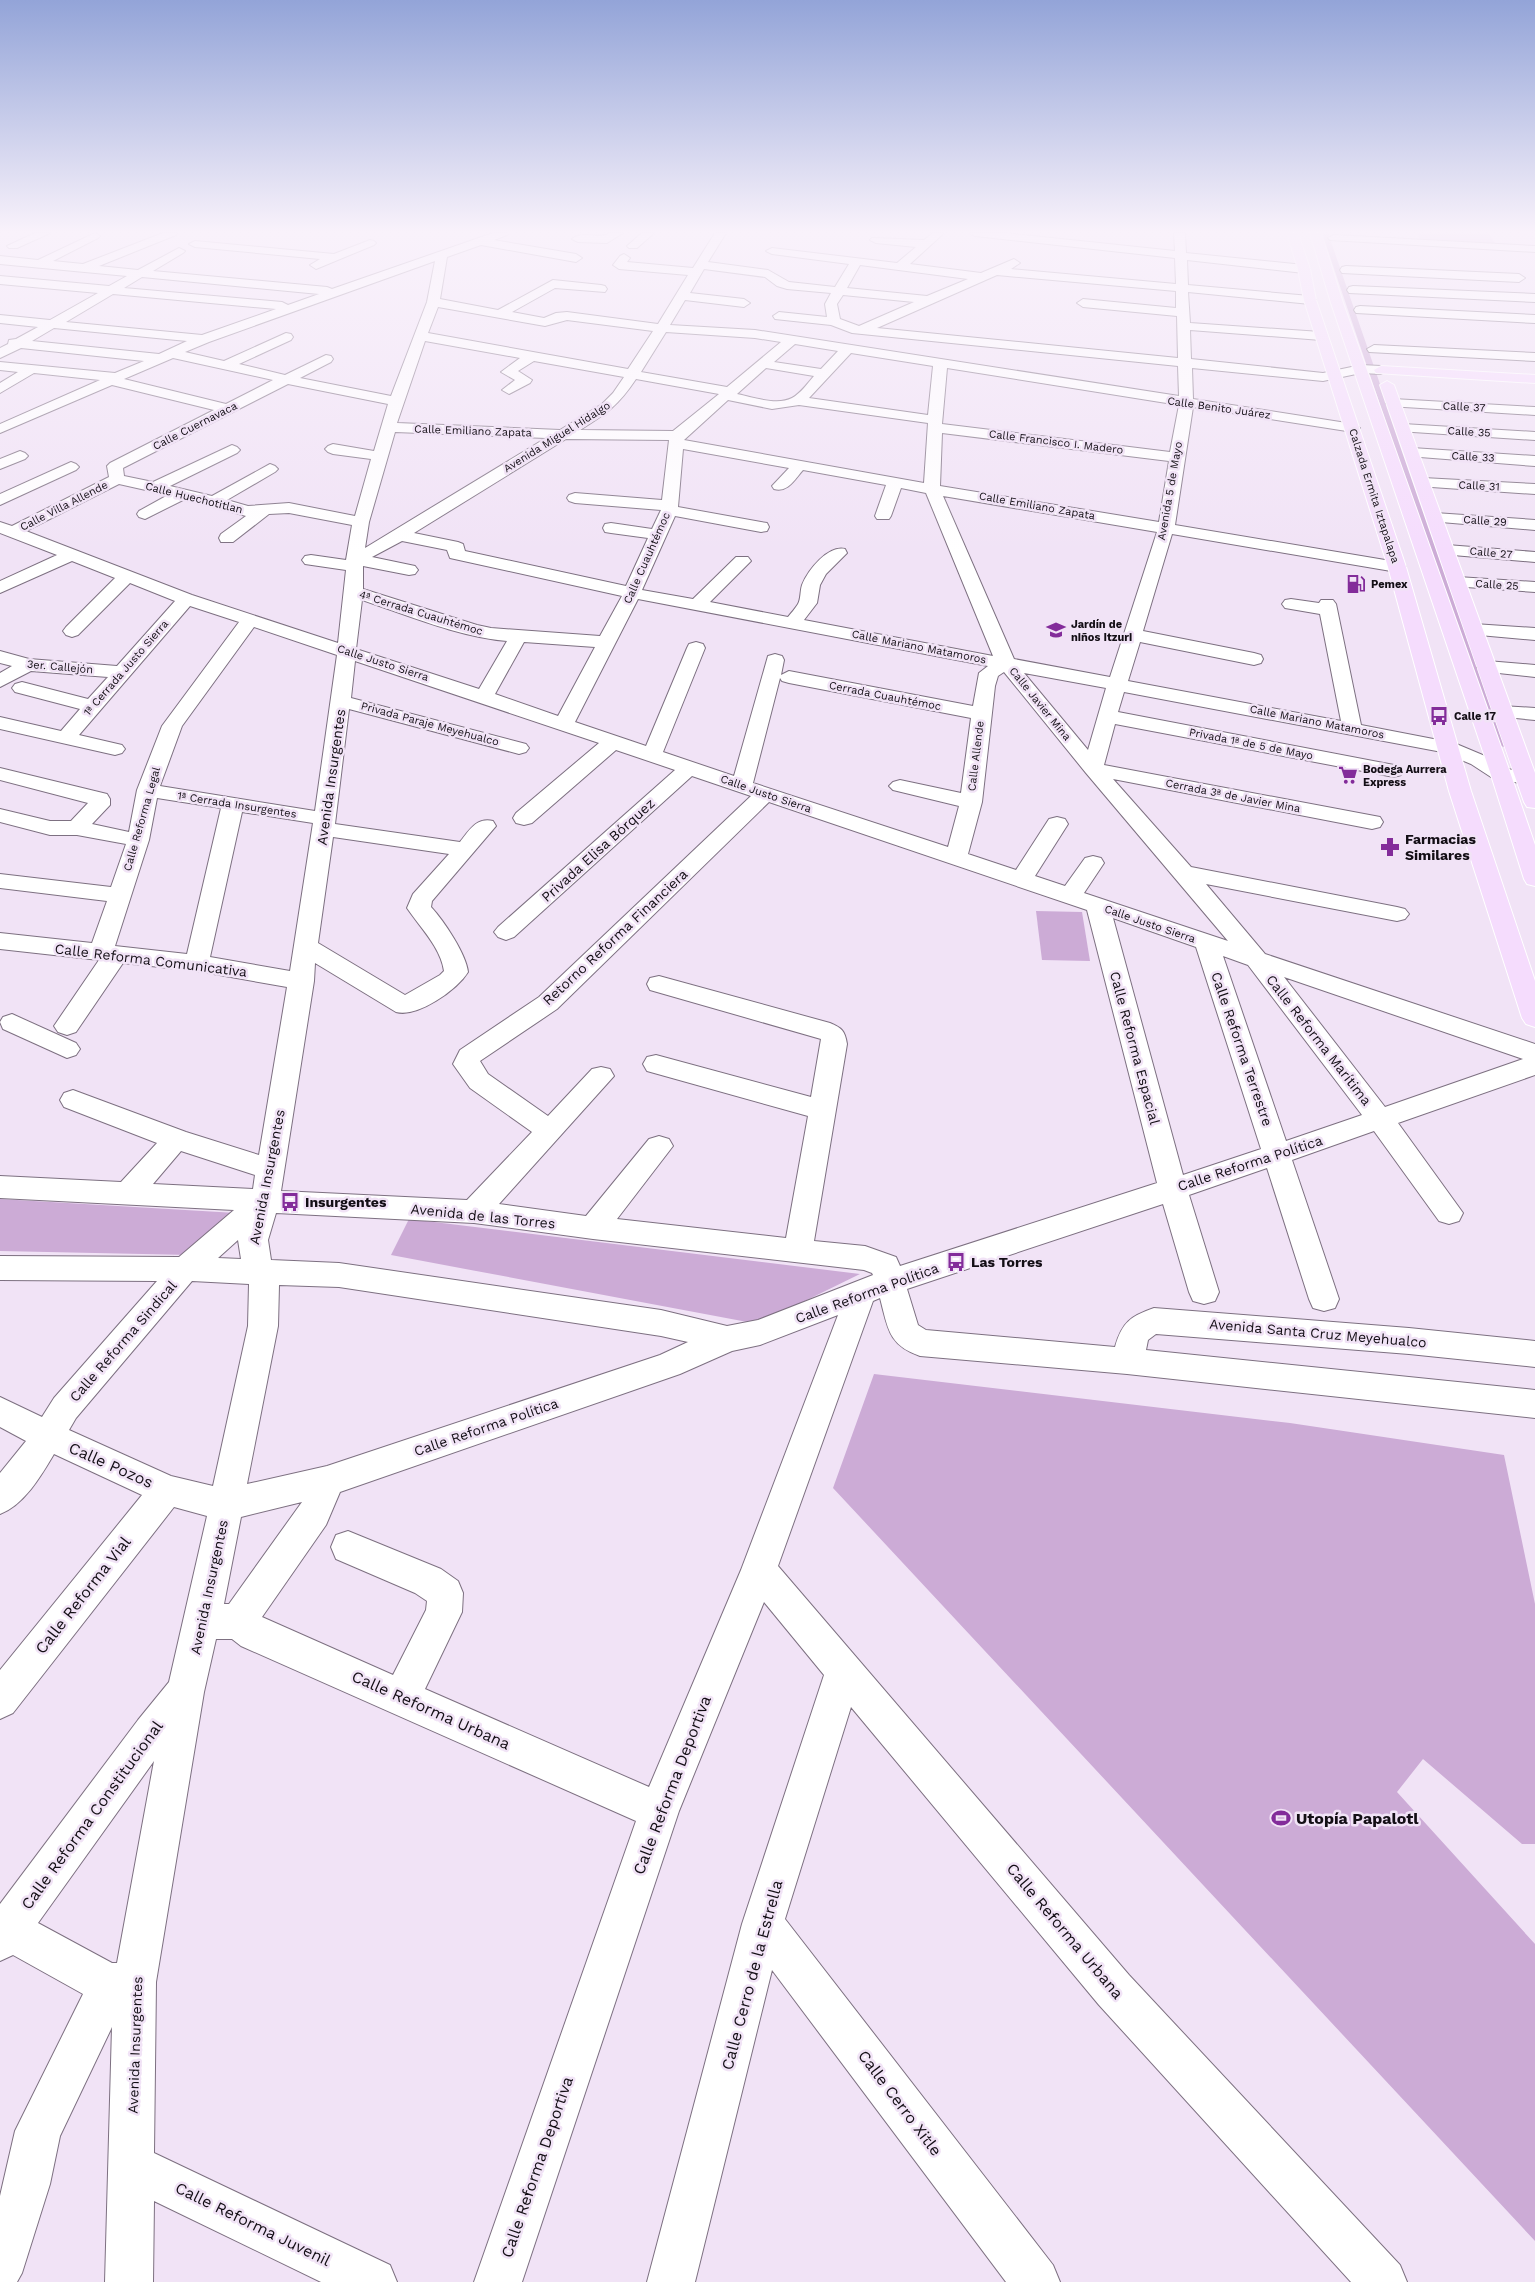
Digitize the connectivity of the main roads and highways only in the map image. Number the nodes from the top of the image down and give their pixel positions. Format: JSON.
{"nodes":[{"id":1,"x":1322,"y":339,"type":"edge"},
{"id":2,"x":1351,"y":339,"type":"edge"},
{"id":3,"x":1371,"y":339,"type":"edge"},
{"id":4,"x":1383,"y":374,"type":"junction"},
{"id":5,"x":1535,"y":379,"type":"edge"},
{"id":6,"x":1535,"y":385,"type":"edge"},
{"id":7,"x":1528,"y":770,"type":"edge"},
{"id":8,"x":1535,"y":802,"type":"edge"},
{"id":9,"x":1535,"y":880,"type":"edge"},
{"id":10,"x":1535,"y":1018,"type":"edge"}],
"edges":[{"from":1,"to":10,"type":"main road","name":"Calzada Ermita Iztapalapa"},
{"from":2,"to":9,"type":"main road"},
{"from":3,"to":4,"type":"main road"},
{"from":4,"to":5,"type":"main road"},
{"from":4,"to":6,"type":"main road"},
{"from":4,"to":7,"type":"main road"},
{"from":7,"to":8,"type":"main road"}]}
